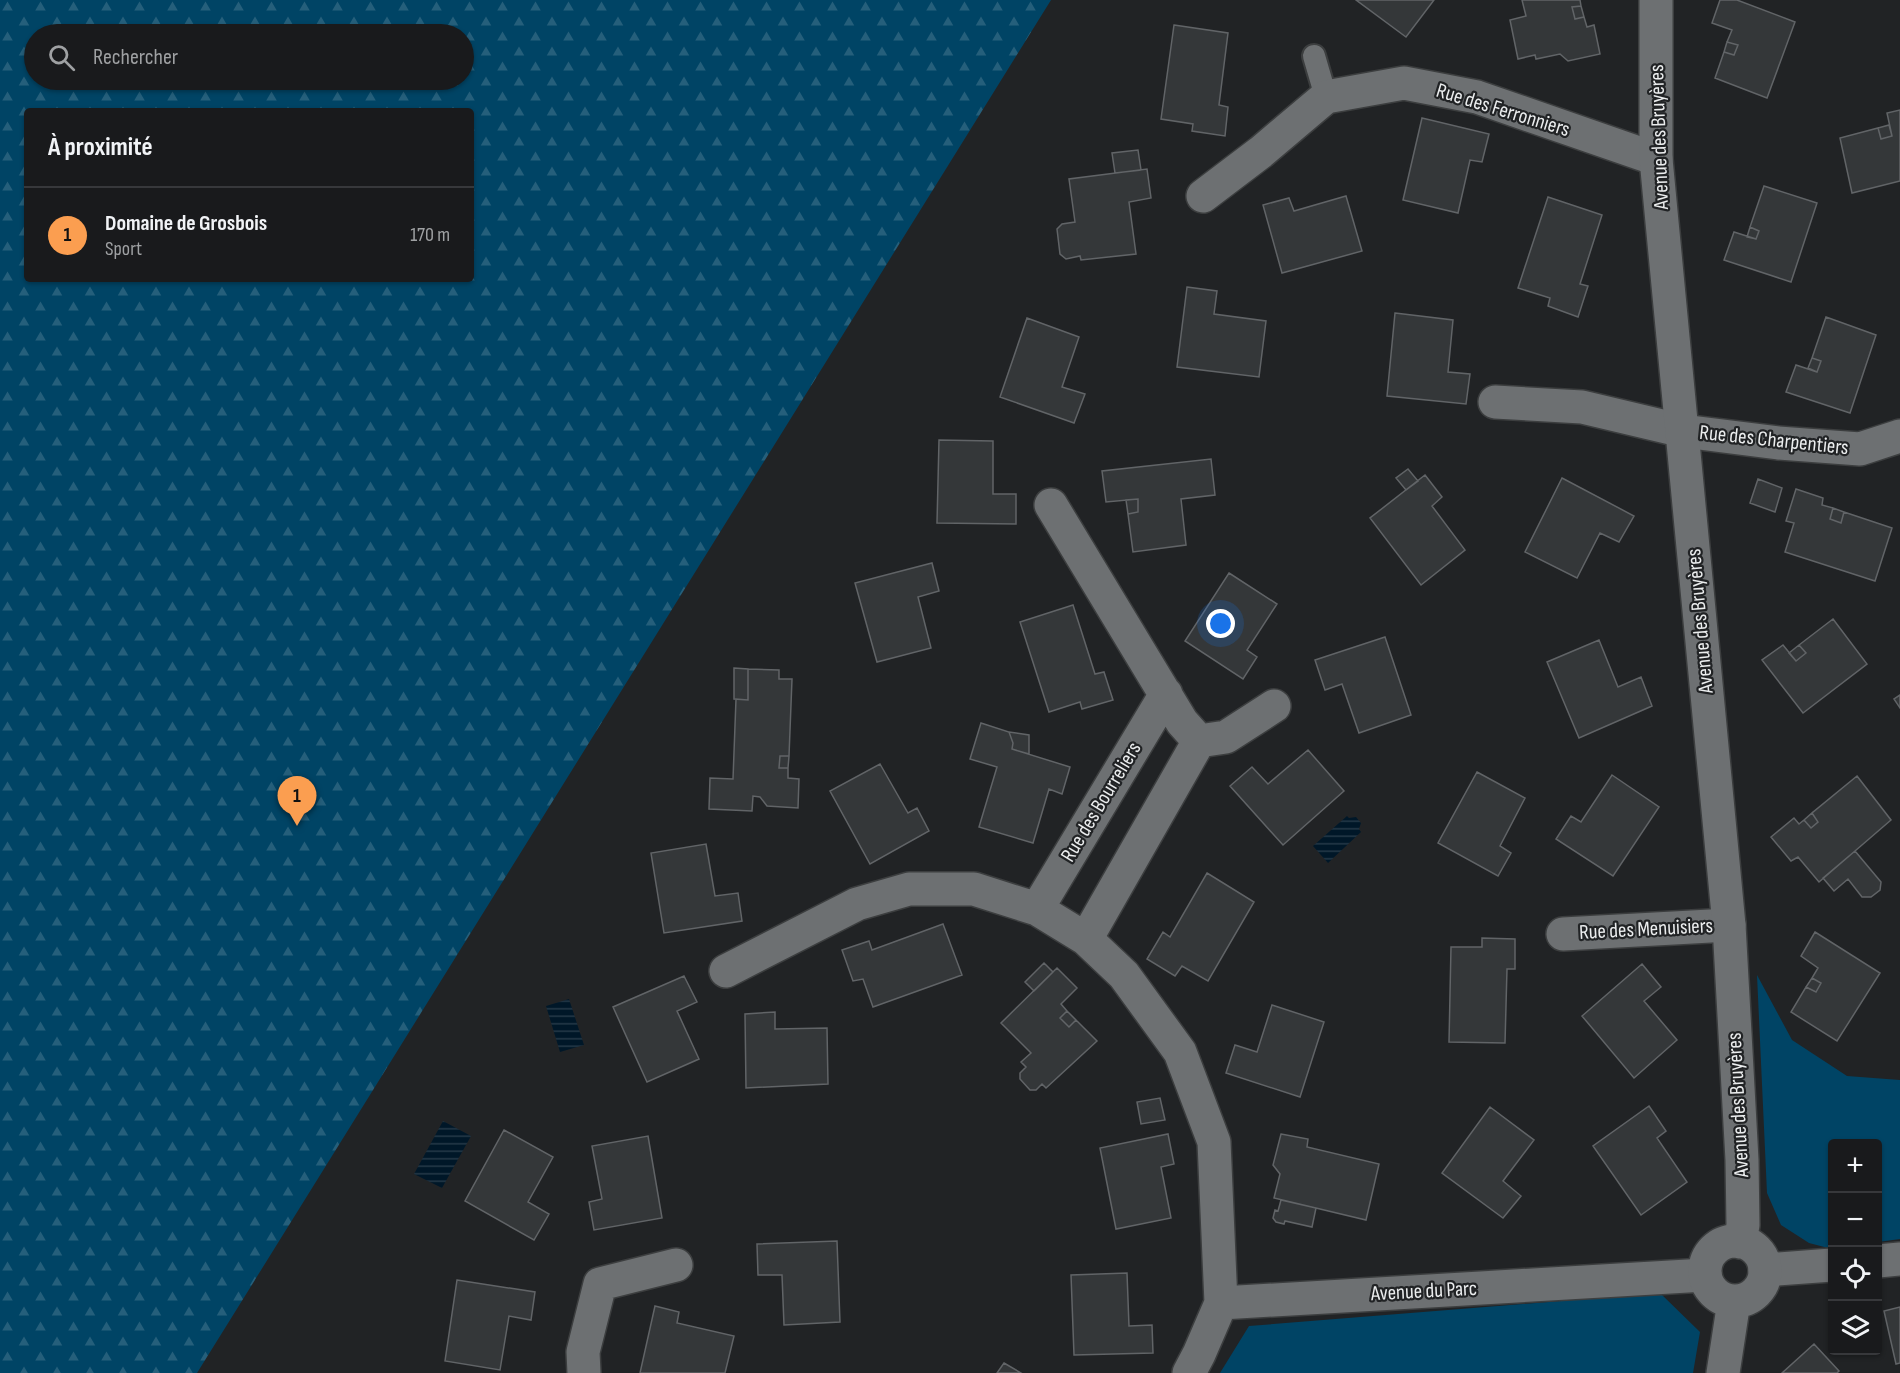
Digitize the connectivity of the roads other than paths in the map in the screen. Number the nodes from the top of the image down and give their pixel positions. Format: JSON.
{"nodes":[{"id":1,"x":1656,"y":0,"type":"edge"},
{"id":2,"x":1314,"y":56,"type":"dead end"},
{"id":3,"x":1326,"y":97,"type":"junction"},
{"id":4,"x":1656,"y":159,"type":"junction"},
{"id":5,"x":1203,"y":196,"type":"dead end"},
{"id":6,"x":1496,"y":402,"type":"dead end"},
{"id":7,"x":1683,"y":431,"type":"junction"},
{"id":8,"x":1900,"y":436,"type":"edge"},
{"id":9,"x":1051,"y":505,"type":"dead end"},
{"id":10,"x":1166,"y":694,"type":"junction"},
{"id":11,"x":1274,"y":706,"type":"dead end"},
{"id":12,"x":1199,"y":741,"type":"junction"},
{"id":13,"x":1037,"y":909,"type":"junction"},
{"id":14,"x":1729,"y":925,"type":"junction"},
{"id":15,"x":1563,"y":934,"type":"dead end"},
{"id":16,"x":1086,"y":939,"type":"junction"},
{"id":17,"x":726,"y":971,"type":"dead end"},
{"id":18,"x":1740,"y":1242,"type":"junction"},
{"id":19,"x":1900,"y":1259,"type":"edge"},
{"id":20,"x":1882,"y":1261,"type":"edge"},
{"id":21,"x":676,"y":1265,"type":"dead end"},
{"id":22,"x":1828,"y":1265,"type":"edge"},
{"id":23,"x":1765,"y":1270,"type":"junction"},
{"id":24,"x":1705,"y":1275,"type":"junction"},
{"id":25,"x":1734,"y":1301,"type":"junction"},
{"id":26,"x":1221,"y":1303,"type":"junction"},
{"id":27,"x":584,"y":1373,"type":"edge"},
{"id":28,"x":1189,"y":1373,"type":"edge"},
{"id":29,"x":1723,"y":1373,"type":"edge"}],
"edges":[{"from":1,"to":4,"type":"street","name":"Avenue des Bruyères"},
{"from":2,"to":3,"type":"lane"},
{"from":3,"to":4,"type":"street","name":"Rue des Ferronniers"},
{"from":3,"to":5,"type":"street"},
{"from":4,"to":7,"type":"street","name":"Avenue des Bruyères"},
{"from":6,"to":7,"type":"street","name":"Rue des Charpentiers"},
{"from":7,"to":8,"type":"street","name":"Rue des Charpentiers"},
{"from":7,"to":14,"type":"street","name":"Avenue des Bruyères"},
{"from":9,"to":10,"type":"street"},
{"from":10,"to":12,"type":"street"},
{"from":10,"to":13,"type":"street","name":"Rue des Bourreliers"},
{"from":11,"to":12,"type":"street"},
{"from":12,"to":16,"type":"street"},
{"from":13,"to":16,"type":"street"},
{"from":13,"to":17,"type":"street"},
{"from":14,"to":15,"type":"street","name":"Rue des Menuisiers"},
{"from":14,"to":18,"type":"street","name":"Avenue des Bruyères"},
{"from":16,"to":26,"type":"street"},
{"from":18,"to":23,"type":"street"},
{"from":18,"to":24,"type":"street"},
{"from":19,"to":20,"type":"street"},
{"from":21,"to":27,"type":"street"},
{"from":22,"to":23,"type":"street"},
{"from":23,"to":25,"type":"street"},
{"from":24,"to":25,"type":"street"},
{"from":24,"to":26,"type":"street","name":"Avenue du Parc"},
{"from":25,"to":29,"type":"street"},
{"from":26,"to":28,"type":"street"}]}
